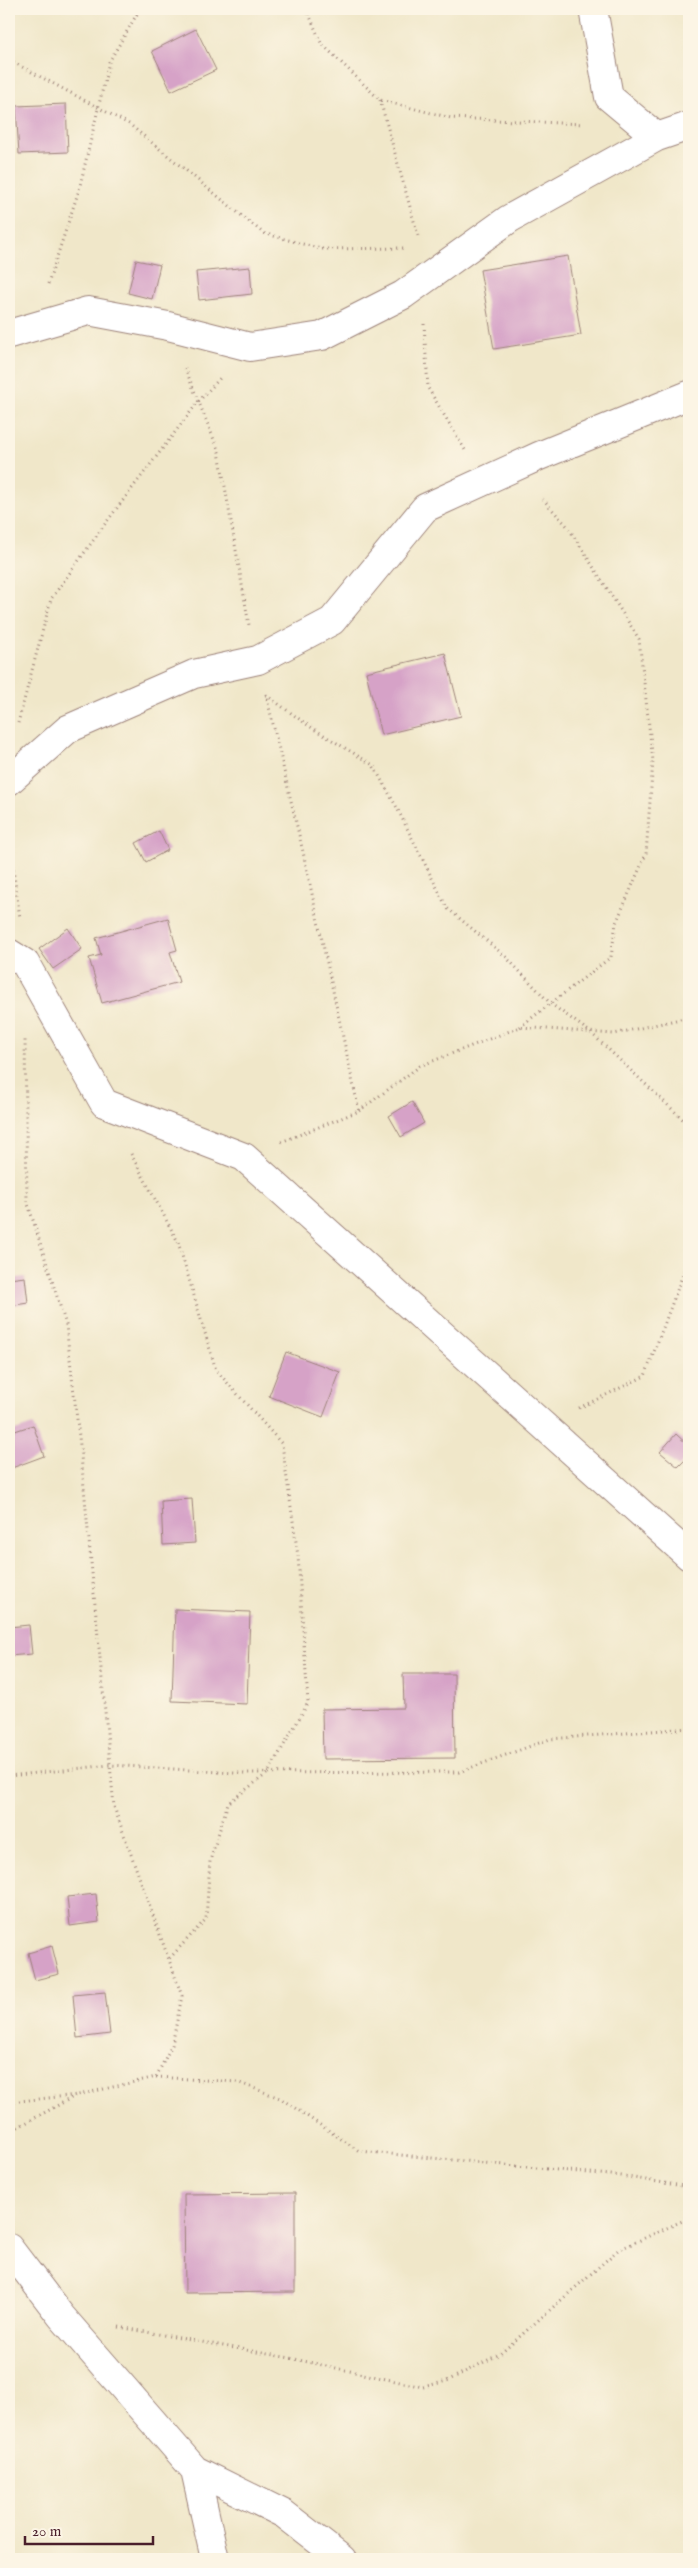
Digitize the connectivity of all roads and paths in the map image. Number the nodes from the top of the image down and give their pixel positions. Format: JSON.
{"nodes":[{"id":1,"x":140,"y":9,"type":"edge"},
{"id":2,"x":307,"y":9,"type":"edge"},
{"id":3,"x":593,"y":9,"type":"edge"},
{"id":4,"x":9,"y":60,"type":"edge"},
{"id":5,"x":98,"y":108,"type":"junction"},
{"id":6,"x":587,"y":124,"type":"dead end"},
{"id":7,"x":689,"y":126,"type":"edge"},
{"id":8,"x":657,"y":137,"type":"junction"},
{"id":9,"x":467,"y":248,"type":"junction"},
{"id":10,"x":168,"y":326,"type":"junction"},
{"id":11,"x":15,"y":332,"type":"edge"},
{"id":12,"x":250,"y":347,"type":"junction"},
{"id":13,"x":689,"y":395,"type":"edge"},
{"id":14,"x":198,"y":402,"type":"junction"},
{"id":15,"x":515,"y":466,"type":"junction"},
{"id":16,"x":258,"y":660,"type":"junction"},
{"id":17,"x":266,"y":695,"type":"junction"},
{"id":18,"x":16,"y":730,"type":"dead end"},
{"id":19,"x":9,"y":781,"type":"edge"},
{"id":20,"x":9,"y":840,"type":"edge"},
{"id":21,"x":17,"y":958,"type":"edge"},
{"id":22,"x":551,"y":1004,"type":"junction"},
{"id":23,"x":689,"y":1017,"type":"edge"},
{"id":24,"x":520,"y":1027,"type":"junction"},
{"id":25,"x":25,"y":1032,"type":"dead end"},
{"id":26,"x":590,"y":1032,"type":"junction"},
{"id":27,"x":104,"y":1103,"type":"junction"},
{"id":28,"x":359,"y":1111,"type":"junction"},
{"id":29,"x":689,"y":1125,"type":"edge"},
{"id":30,"x":244,"y":1156,"type":"junction"},
{"id":31,"x":689,"y":1258,"type":"edge"},
{"id":32,"x":573,"y":1410,"type":"dead end"},
{"id":33,"x":689,"y":1556,"type":"edge"},
{"id":34,"x":689,"y":1728,"type":"edge"},
{"id":35,"x":110,"y":1765,"type":"junction"},
{"id":36,"x":268,"y":1773,"type":"junction"},
{"id":37,"x":9,"y":1776,"type":"edge"},
{"id":38,"x":169,"y":1959,"type":"junction"},
{"id":39,"x":156,"y":2077,"type":"junction"},
{"id":40,"x":78,"y":2094,"type":"junction"},
{"id":41,"x":9,"y":2102,"type":"edge"},
{"id":42,"x":9,"y":2132,"type":"edge"},
{"id":43,"x":689,"y":2187,"type":"edge"},
{"id":44,"x":689,"y":2218,"type":"edge"},
{"id":45,"x":9,"y":2248,"type":"edge"},
{"id":46,"x":116,"y":2326,"type":"dead end"},
{"id":47,"x":195,"y":2470,"type":"junction"},
{"id":48,"x":214,"y":2559,"type":"edge"},
{"id":49,"x":342,"y":2559,"type":"edge"}],
"edges":[{"from":1,"to":5,"type":"path"},
{"from":2,"to":6,"type":"path"},
{"from":3,"to":8,"type":"street"},
{"from":4,"to":5,"type":"path"},
{"from":5,"to":9,"type":"path"},
{"from":5,"to":11,"type":"path"},
{"from":7,"to":8,"type":"street"},
{"from":8,"to":9,"type":"street"},
{"from":9,"to":12,"type":"street"},
{"from":10,"to":11,"type":"street"},
{"from":10,"to":12,"type":"street"},
{"from":10,"to":14,"type":"path"},
{"from":12,"to":14,"type":"path"},
{"from":13,"to":15,"type":"street"},
{"from":14,"to":16,"type":"path"},
{"from":14,"to":18,"type":"path"},
{"from":15,"to":16,"type":"street"},
{"from":15,"to":22,"type":"path"},
{"from":16,"to":17,"type":"path"},
{"from":16,"to":19,"type":"street"},
{"from":17,"to":22,"type":"path"},
{"from":17,"to":28,"type":"path"},
{"from":20,"to":21,"type":"path"},
{"from":21,"to":27,"type":"street"},
{"from":22,"to":24,"type":"path"},
{"from":22,"to":26,"type":"path"},
{"from":23,"to":26,"type":"path"},
{"from":24,"to":26,"type":"path"},
{"from":24,"to":28,"type":"path"},
{"from":25,"to":35,"type":"path"},
{"from":26,"to":29,"type":"path"},
{"from":27,"to":30,"type":"street"},
{"from":27,"to":36,"type":"path"},
{"from":28,"to":30,"type":"path"},
{"from":30,"to":33,"type":"street"},
{"from":31,"to":32,"type":"path"},
{"from":34,"to":36,"type":"path"},
{"from":35,"to":36,"type":"path"},
{"from":35,"to":37,"type":"path"},
{"from":35,"to":38,"type":"path"},
{"from":36,"to":38,"type":"path"},
{"from":38,"to":39,"type":"path"},
{"from":39,"to":40,"type":"path"},
{"from":39,"to":43,"type":"path"},
{"from":40,"to":41,"type":"path"},
{"from":40,"to":42,"type":"path"},
{"from":44,"to":46,"type":"path"},
{"from":45,"to":47,"type":"street"},
{"from":47,"to":48,"type":"street"},
{"from":47,"to":49,"type":"street"}]}
